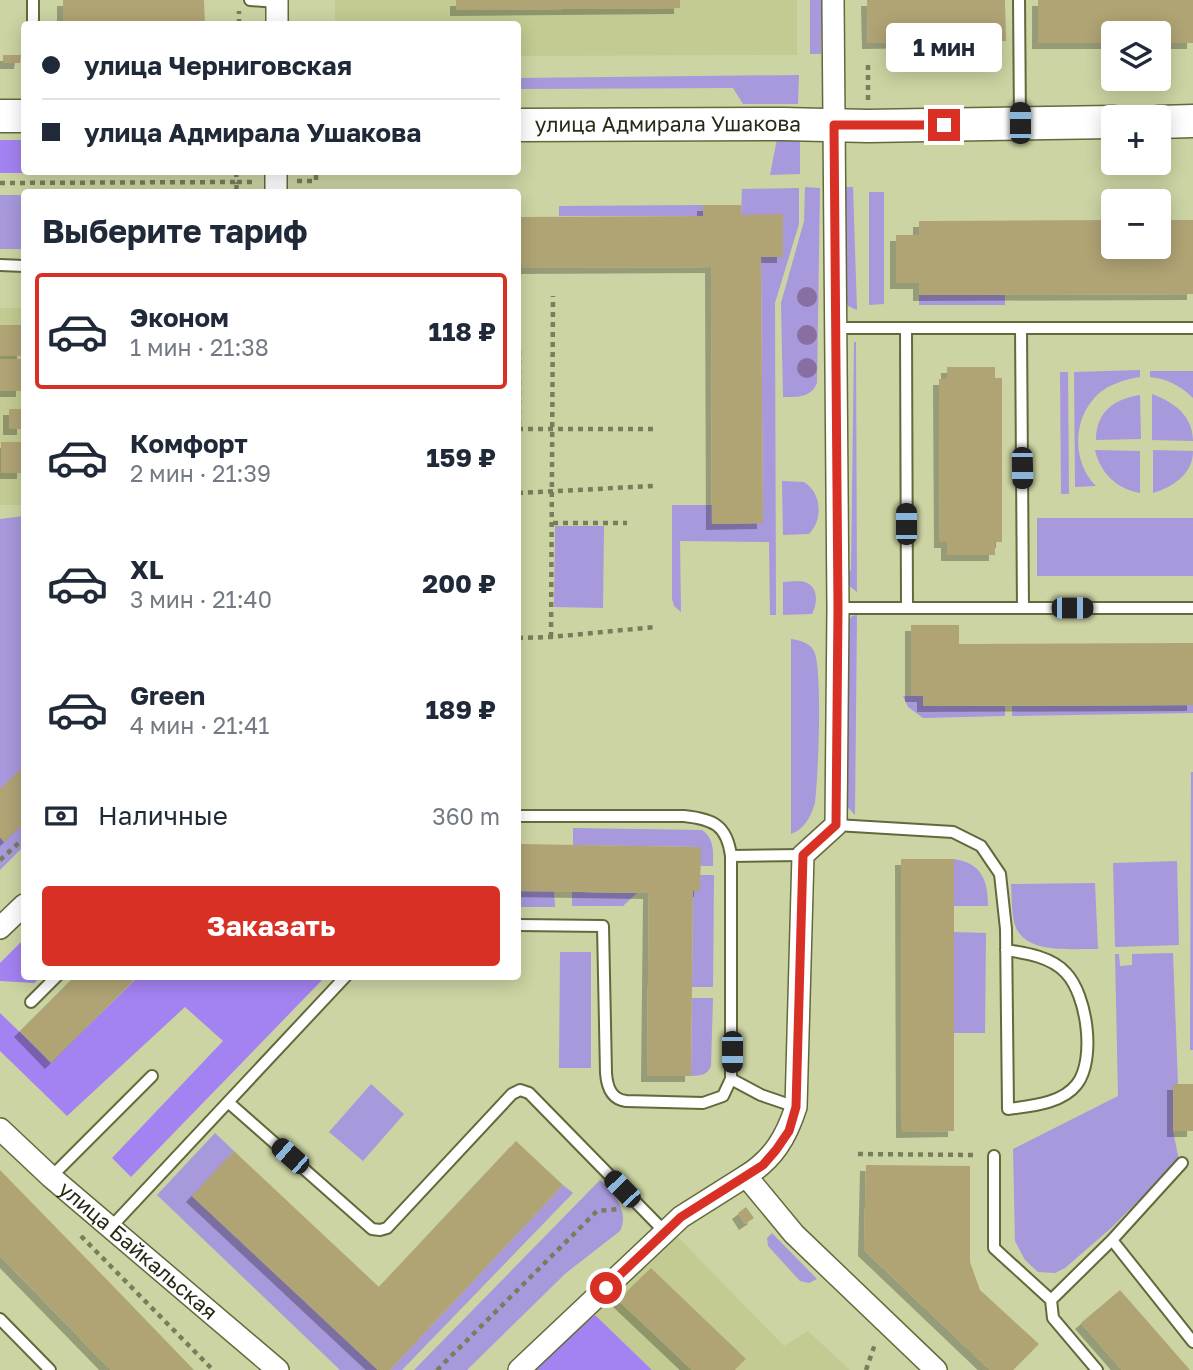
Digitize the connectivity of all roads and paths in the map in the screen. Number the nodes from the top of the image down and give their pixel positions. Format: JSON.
{"nodes":[{"id":1,"x":33,"y":0,"type":"edge"},
{"id":2,"x":250,"y":0,"type":"edge"},
{"id":3,"x":832,"y":0,"type":"edge"},
{"id":4,"x":1019,"y":0,"type":"edge"},
{"id":5,"x":277,"y":1,"type":"edge"},
{"id":6,"x":33,"y":21,"type":"edge"},
{"id":7,"x":276,"y":21,"type":"edge"},
{"id":8,"x":868,"y":65,"type":"dead end"},
{"id":9,"x":868,"y":102,"type":"dead end"},
{"id":10,"x":0,"y":116,"type":"edge"},
{"id":11,"x":21,"y":116,"type":"edge"},
{"id":12,"x":1193,"y":121,"type":"edge"},
{"id":13,"x":1101,"y":122,"type":"edge"},
{"id":14,"x":1171,"y":122,"type":"edge"},
{"id":15,"x":1020,"y":123,"type":"junction"},
{"id":16,"x":521,"y":125,"type":"edge"},
{"id":17,"x":834,"y":125,"type":"junction"},
{"id":18,"x":316,"y":175,"type":"edge"},
{"id":19,"x":316,"y":181,"type":"dead end"},
{"id":20,"x":0,"y":183,"type":"edge"},
{"id":21,"x":236,"y":189,"type":"edge"},
{"id":22,"x":0,"y":265,"type":"edge"},
{"id":23,"x":21,"y":266,"type":"edge"},
{"id":24,"x":552,"y":296,"type":"dead end"},
{"id":25,"x":835,"y":328,"type":"junction"},
{"id":26,"x":906,"y":328,"type":"junction"},
{"id":27,"x":1021,"y":328,"type":"junction"},
{"id":28,"x":1193,"y":328,"type":"edge"},
{"id":29,"x":521,"y":429,"type":"edge"},
{"id":30,"x":553,"y":429,"type":"junction"},
{"id":31,"x":654,"y":429,"type":"dead end"},
{"id":32,"x":654,"y":486,"type":"dead end"},
{"id":33,"x":553,"y":491,"type":"junction"},
{"id":34,"x":521,"y":493,"type":"edge"},
{"id":35,"x":553,"y":523,"type":"junction"},
{"id":36,"x":627,"y":523,"type":"dead end"},
{"id":37,"x":838,"y":608,"type":"junction"},
{"id":38,"x":907,"y":608,"type":"junction"},
{"id":39,"x":1023,"y":608,"type":"junction"},
{"id":40,"x":1193,"y":608,"type":"edge"},
{"id":41,"x":655,"y":627,"type":"dead end"},
{"id":42,"x":551,"y":637,"type":"junction"},
{"id":43,"x":521,"y":638,"type":"edge"},
{"id":44,"x":521,"y":816,"type":"edge"},
{"id":45,"x":836,"y":825,"type":"junction"},
{"id":46,"x":21,"y":841,"type":"edge"},
{"id":47,"x":803,"y":855,"type":"junction"},
{"id":48,"x":731,"y":856,"type":"junction"},
{"id":49,"x":0,"y":860,"type":"edge"},
{"id":50,"x":21,"y":908,"type":"edge"},
{"id":51,"x":521,"y":925,"type":"edge"},
{"id":52,"x":0,"y":928,"type":"edge"},
{"id":53,"x":1006,"y":950,"type":"junction"},
{"id":54,"x":53,"y":980,"type":"edge"},
{"id":55,"x":342,"y":980,"type":"edge"},
{"id":56,"x":31,"y":1002,"type":"dead end"},
{"id":57,"x":152,"y":1076,"type":"dead end"},
{"id":58,"x":732,"y":1080,"type":"junction"},
{"id":59,"x":228,"y":1102,"type":"junction"},
{"id":60,"x":796,"y":1107,"type":"junction"},
{"id":61,"x":0,"y":1129,"type":"edge"},
{"id":62,"x":858,"y":1154,"type":"dead end"},
{"id":63,"x":994,"y":1156,"type":"joint"},
{"id":64,"x":1182,"y":1163,"type":"dead end"},
{"id":65,"x":51,"y":1177,"type":"junction"},
{"id":66,"x":747,"y":1177,"type":"junction"},
{"id":67,"x":639,"y":1207,"type":"junction"},
{"id":68,"x":112,"y":1226,"type":"junction"},
{"id":69,"x":665,"y":1232,"type":"junction"},
{"id":70,"x":77,"y":1233,"type":"dead end"},
{"id":71,"x":1112,"y":1240,"type":"junction"},
{"id":72,"x":1051,"y":1300,"type":"junction"},
{"id":73,"x":0,"y":1319,"type":"edge"},
{"id":74,"x":1193,"y":1342,"type":"edge"},
{"id":75,"x":50,"y":1370,"type":"edge"},
{"id":76,"x":213,"y":1370,"type":"edge"},
{"id":77,"x":278,"y":1370,"type":"edge"},
{"id":78,"x":437,"y":1370,"type":"edge"},
{"id":79,"x":519,"y":1370,"type":"edge"},
{"id":80,"x":936,"y":1370,"type":"edge"},
{"id":81,"x":1097,"y":1370,"type":"edge"}],
"edges":[{"from":1,"to":6,"type":"lane"},
{"from":2,"to":5,"type":"lane"},
{"from":3,"to":17,"type":"street"},
{"from":4,"to":15,"type":"lane"},
{"from":5,"to":7,"type":"street"},
{"from":8,"to":9,"type":"path"},
{"from":10,"to":11,"type":"street"},
{"from":12,"to":14,"type":"street"},
{"from":13,"to":15,"type":"street","name":"улица Адмирала Ушакова"},
{"from":15,"to":17,"type":"street","name":"улица Адмирала Ушакова"},
{"from":16,"to":17,"type":"street","name":"улица Адмирала Ушакова"},
{"from":17,"to":25,"type":"street"},
{"from":18,"to":19,"type":"path"},
{"from":20,"to":21,"type":"path"},
{"from":22,"to":23,"type":"lane"},
{"from":24,"to":30,"type":"path"},
{"from":25,"to":26,"type":"lane"},
{"from":25,"to":37,"type":"street"},
{"from":26,"to":27,"type":"lane"},
{"from":26,"to":38,"type":"lane"},
{"from":27,"to":28,"type":"lane"},
{"from":27,"to":39,"type":"lane"},
{"from":29,"to":30,"type":"path"},
{"from":30,"to":31,"type":"path"},
{"from":30,"to":33,"type":"path"},
{"from":32,"to":33,"type":"path"},
{"from":33,"to":34,"type":"path"},
{"from":33,"to":35,"type":"path"},
{"from":35,"to":36,"type":"path"},
{"from":35,"to":42,"type":"path"},
{"from":37,"to":38,"type":"lane"},
{"from":37,"to":45,"type":"street"},
{"from":38,"to":39,"type":"lane"},
{"from":39,"to":40,"type":"lane"},
{"from":41,"to":42,"type":"path"},
{"from":42,"to":43,"type":"path"},
{"from":44,"to":48,"type":"lane"},
{"from":45,"to":47,"type":"street"},
{"from":45,"to":53,"type":"lane"},
{"from":46,"to":49,"type":"path"},
{"from":47,"to":48,"type":"lane"},
{"from":47,"to":60,"type":"street"},
{"from":48,"to":58,"type":"lane"},
{"from":50,"to":52,"type":"street"},
{"from":51,"to":58,"type":"lane"},
{"from":53,"to":53,"type":"lane"},
{"from":54,"to":56,"type":"lane"},
{"from":55,"to":59,"type":"lane"},
{"from":57,"to":65,"type":"lane"},
{"from":58,"to":60,"type":"lane"},
{"from":59,"to":67,"type":"lane"},
{"from":59,"to":68,"type":"lane"},
{"from":60,"to":66,"type":"street"},
{"from":61,"to":65,"type":"street","name":"улица Байкальская"},
{"from":62,"to":63,"type":"path"},
{"from":63,"to":72,"type":"lane"},
{"from":64,"to":71,"type":"lane"},
{"from":65,"to":68,"type":"street","name":"улица Байкальская"},
{"from":66,"to":69,"type":"street"},
{"from":66,"to":80,"type":"street"},
{"from":67,"to":69,"type":"lane"},
{"from":67,"to":78,"type":"path"},
{"from":68,"to":77,"type":"street","name":"улица Байкальская"},
{"from":69,"to":79,"type":"street"},
{"from":70,"to":76,"type":"path"},
{"from":71,"to":72,"type":"lane"},
{"from":71,"to":74,"type":"lane"},
{"from":72,"to":81,"type":"lane"},
{"from":73,"to":75,"type":"lane"}]}
